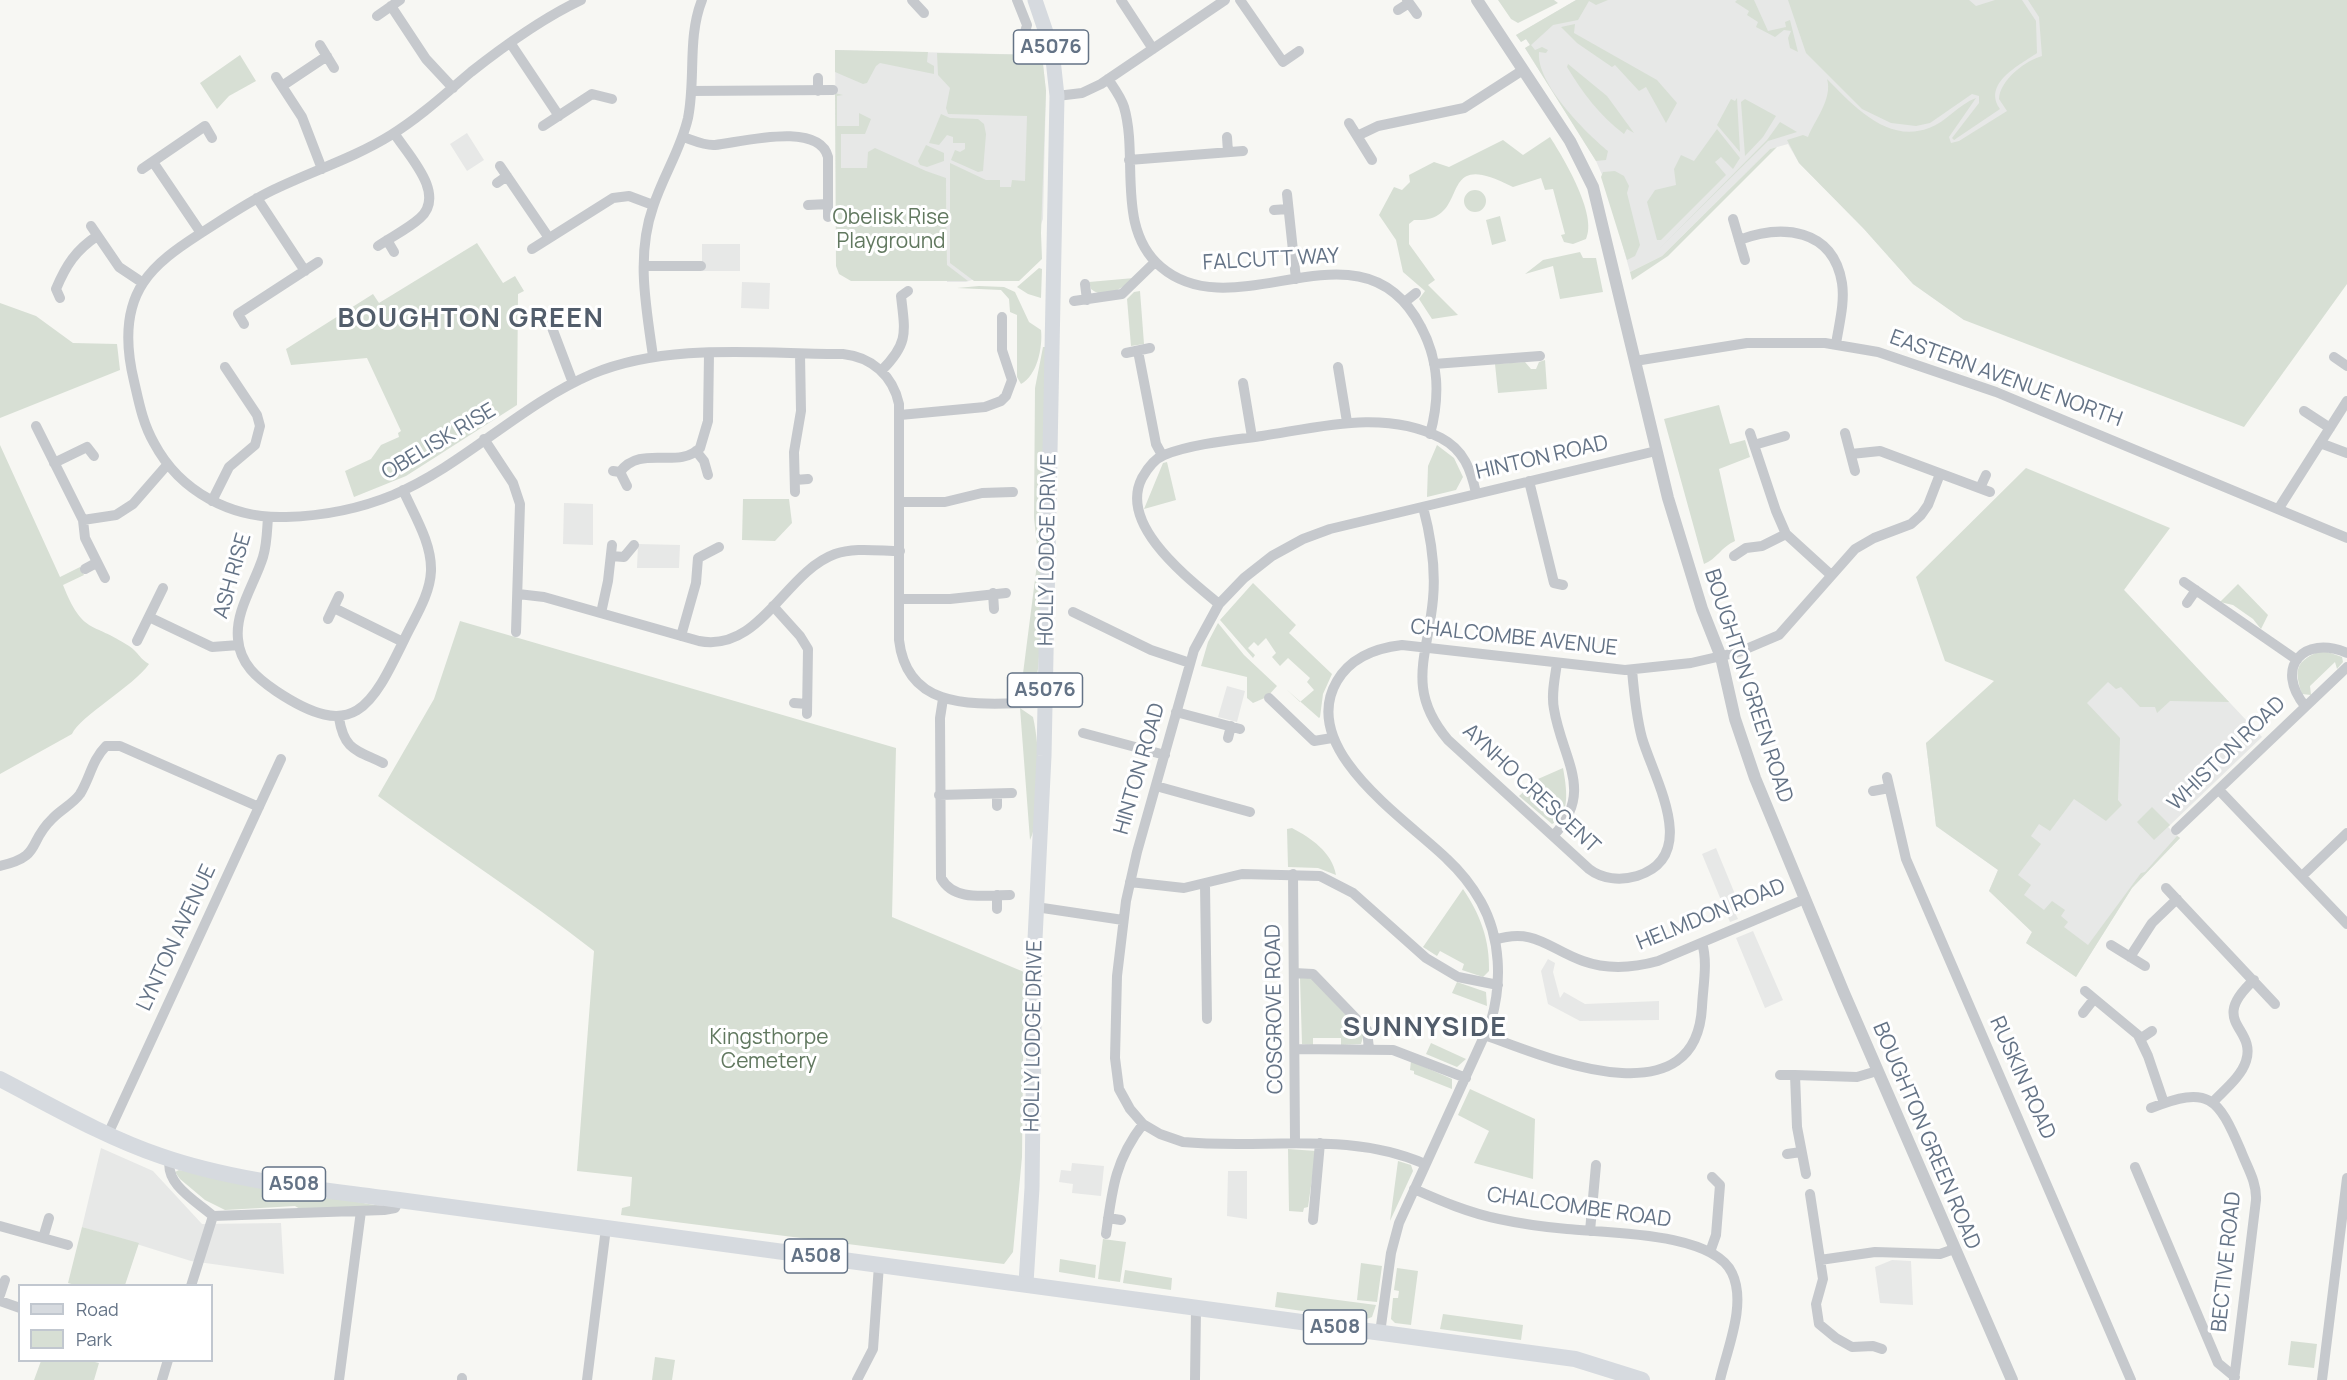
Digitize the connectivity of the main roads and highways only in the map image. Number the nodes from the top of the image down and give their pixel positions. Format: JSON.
{"nodes":[{"id":1,"x":1035,"y":0,"type":"edge"},
{"id":2,"x":0,"y":1079,"type":"edge"},
{"id":3,"x":1026,"y":1283,"type":"junction"},
{"id":4,"x":1642,"y":1380,"type":"edge"}],
"edges":[{"from":1,"to":3,"type":"main road","name":"HOLLY LODGE DRIVE","number":"A5076"},
{"from":2,"to":3,"type":"highway","number":"A508"},
{"from":3,"to":4,"type":"highway","number":"A508"}]}
